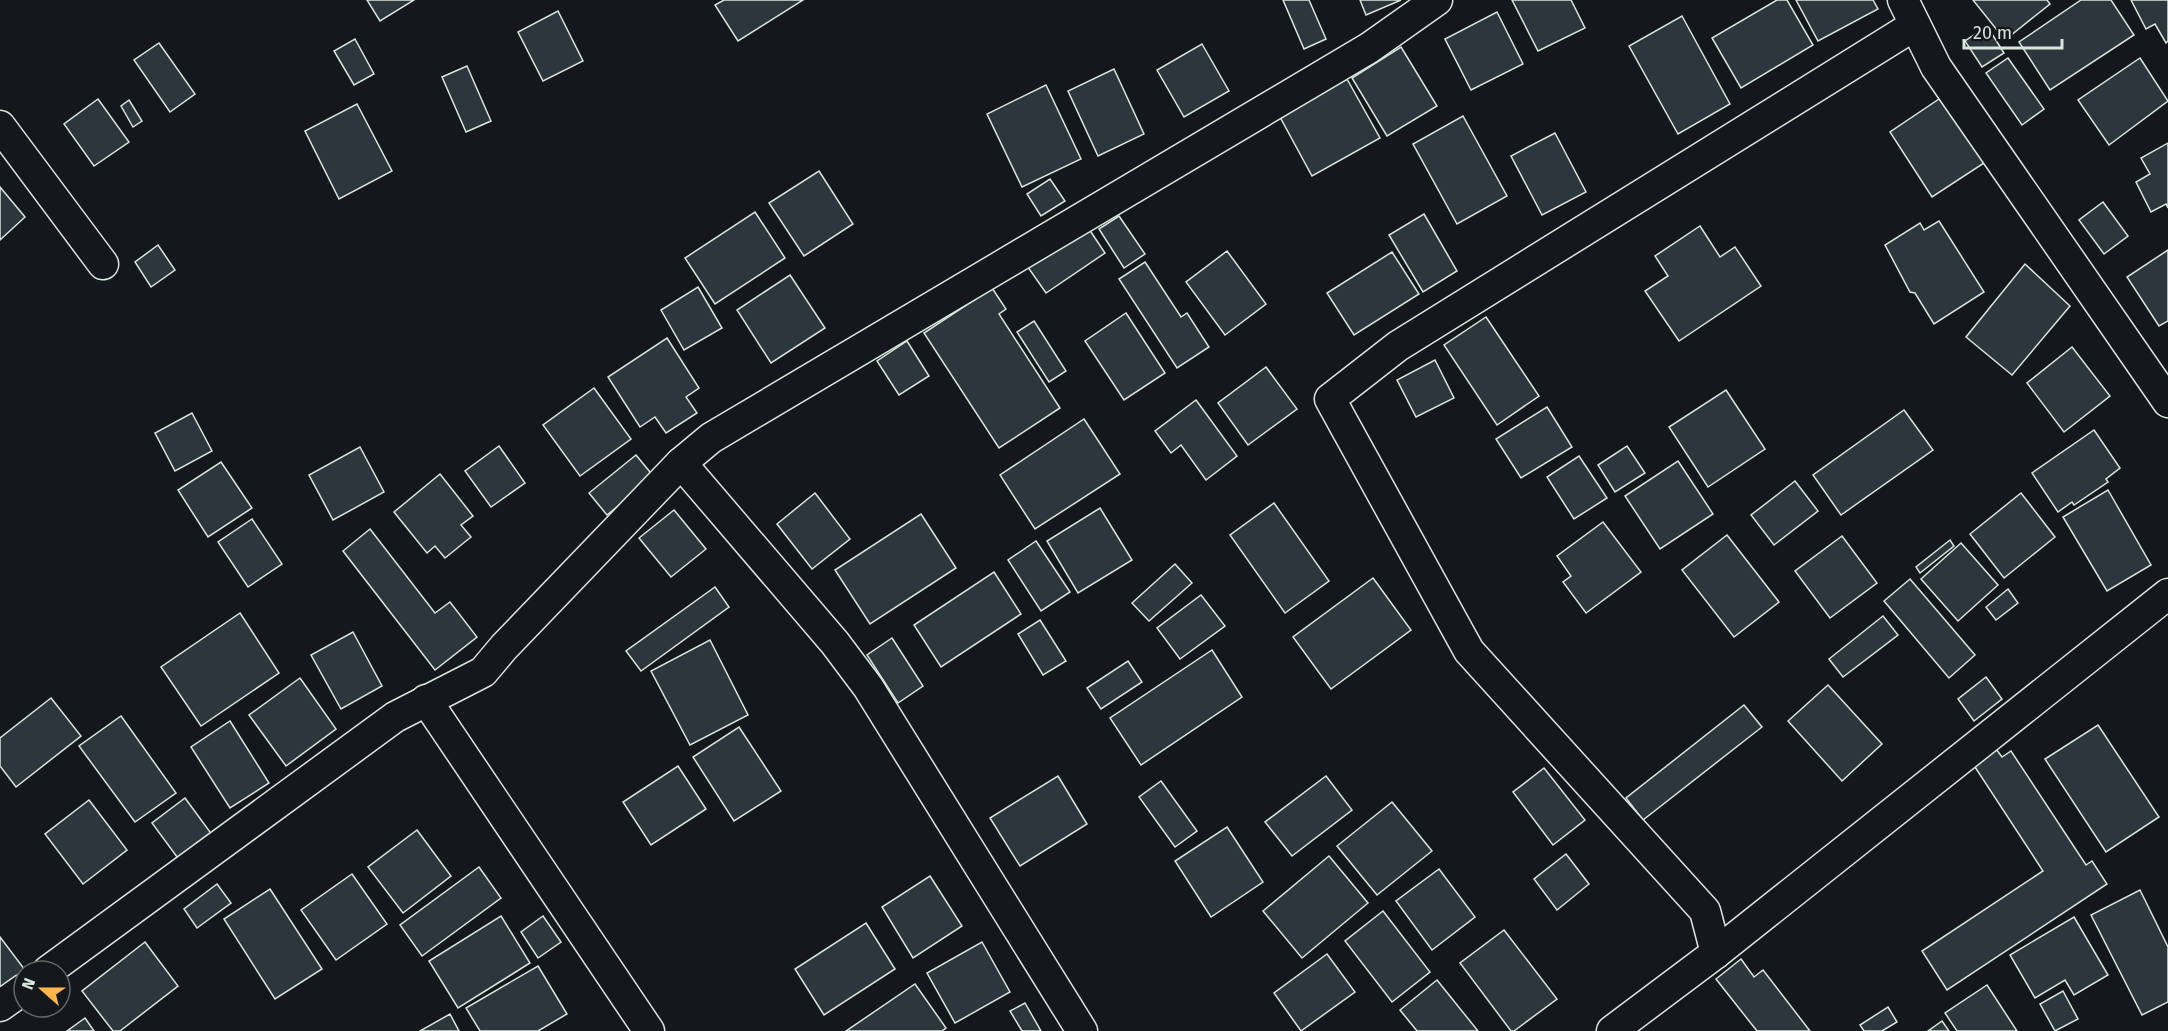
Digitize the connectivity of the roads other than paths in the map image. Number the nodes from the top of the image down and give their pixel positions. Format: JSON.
{"nodes":[{"id":1,"x":1437,"y":0,"type":"edge"},
{"id":2,"x":1909,"y":12,"type":"edge"},
{"id":3,"x":0,"y":126,"type":"edge"},
{"id":4,"x":103,"y":264,"type":"dead end"},
{"id":5,"x":2168,"y":402,"type":"edge"},
{"id":6,"x":681,"y":463,"type":"junction"},
{"id":7,"x":2168,"y":594,"type":"edge"},
{"id":8,"x":426,"y":700,"type":"junction"},
{"id":9,"x":1716,"y":953,"type":"junction"},
{"id":10,"x":64,"y":959,"type":"edge"},
{"id":11,"x":649,"y":1031,"type":"edge"},
{"id":12,"x":1082,"y":1031,"type":"edge"},
{"id":13,"x":1612,"y":1031,"type":"edge"}],
"edges":[{"from":1,"to":6,"type":"street"},
{"from":2,"to":5,"type":"street"},
{"from":2,"to":9,"type":"street"},
{"from":3,"to":4,"type":"street"},
{"from":6,"to":8,"type":"street"},
{"from":6,"to":12,"type":"street"},
{"from":7,"to":9,"type":"street"},
{"from":8,"to":10,"type":"street"},
{"from":8,"to":11,"type":"street"},
{"from":9,"to":13,"type":"street"}]}
